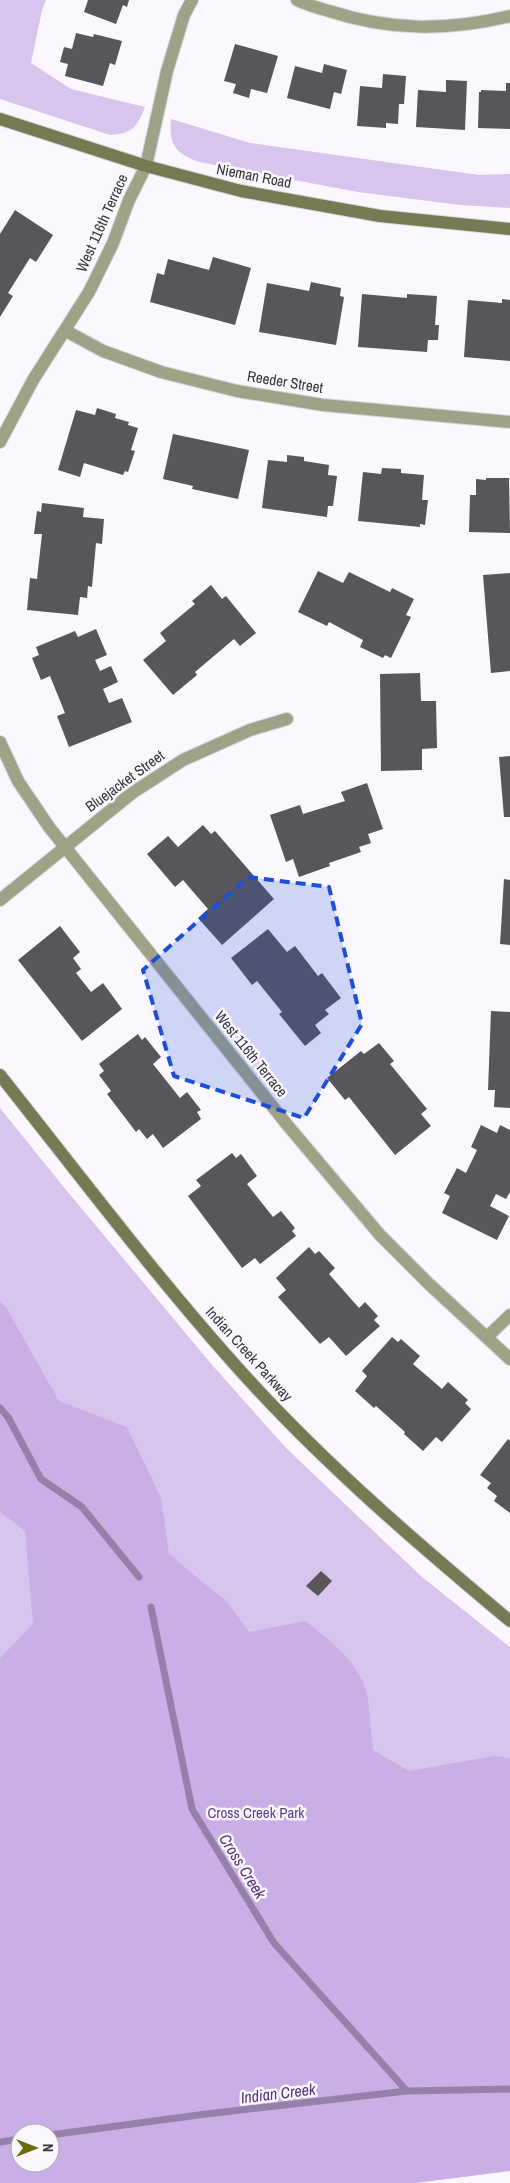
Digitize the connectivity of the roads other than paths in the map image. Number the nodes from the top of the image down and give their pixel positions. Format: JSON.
{"nodes":[{"id":1,"x":192,"y":0,"type":"edge"},
{"id":2,"x":297,"y":0,"type":"edge"},
{"id":3,"x":510,"y":16,"type":"edge"},
{"id":4,"x":0,"y":119,"type":"edge"},
{"id":5,"x":146,"y":166,"type":"junction"},
{"id":6,"x":510,"y":230,"type":"edge"},
{"id":7,"x":66,"y":331,"type":"junction"},
{"id":8,"x":510,"y":422,"type":"edge"},
{"id":9,"x":0,"y":442,"type":"edge"},
{"id":10,"x":287,"y":719,"type":"dead end"},
{"id":11,"x":0,"y":742,"type":"edge"},
{"id":12,"x":65,"y":848,"type":"junction"},
{"id":13,"x":0,"y":900,"type":"edge"},
{"id":14,"x":0,"y":1075,"type":"edge"},
{"id":15,"x":510,"y":1315,"type":"edge"},
{"id":16,"x":487,"y":1337,"type":"junction"},
{"id":17,"x":510,"y":1359,"type":"edge"},
{"id":18,"x":510,"y":1621,"type":"edge"}],
"edges":[{"from":1,"to":5,"type":"street","name":"West 116th Terrace"},
{"from":2,"to":3,"type":"street"},
{"from":4,"to":5,"type":"street","name":"Nieman Road"},
{"from":5,"to":6,"type":"street","name":"Nieman Road"},
{"from":5,"to":7,"type":"street","name":"West 116th Terrace"},
{"from":7,"to":8,"type":"street","name":"Reeder Street"},
{"from":7,"to":9,"type":"street","name":"West 116th Terrace"},
{"from":10,"to":12,"type":"street","name":"Bluejacket Street"},
{"from":11,"to":12,"type":"street","name":"West 116th Terrace"},
{"from":12,"to":13,"type":"street","name":"Bluejacket Street"},
{"from":12,"to":16,"type":"street","name":"West 116th Terrace"},
{"from":14,"to":18,"type":"street","name":"Indian Creek Parkway"},
{"from":15,"to":16,"type":"street"},
{"from":16,"to":17,"type":"street","name":"West 116th Terrace"}]}
